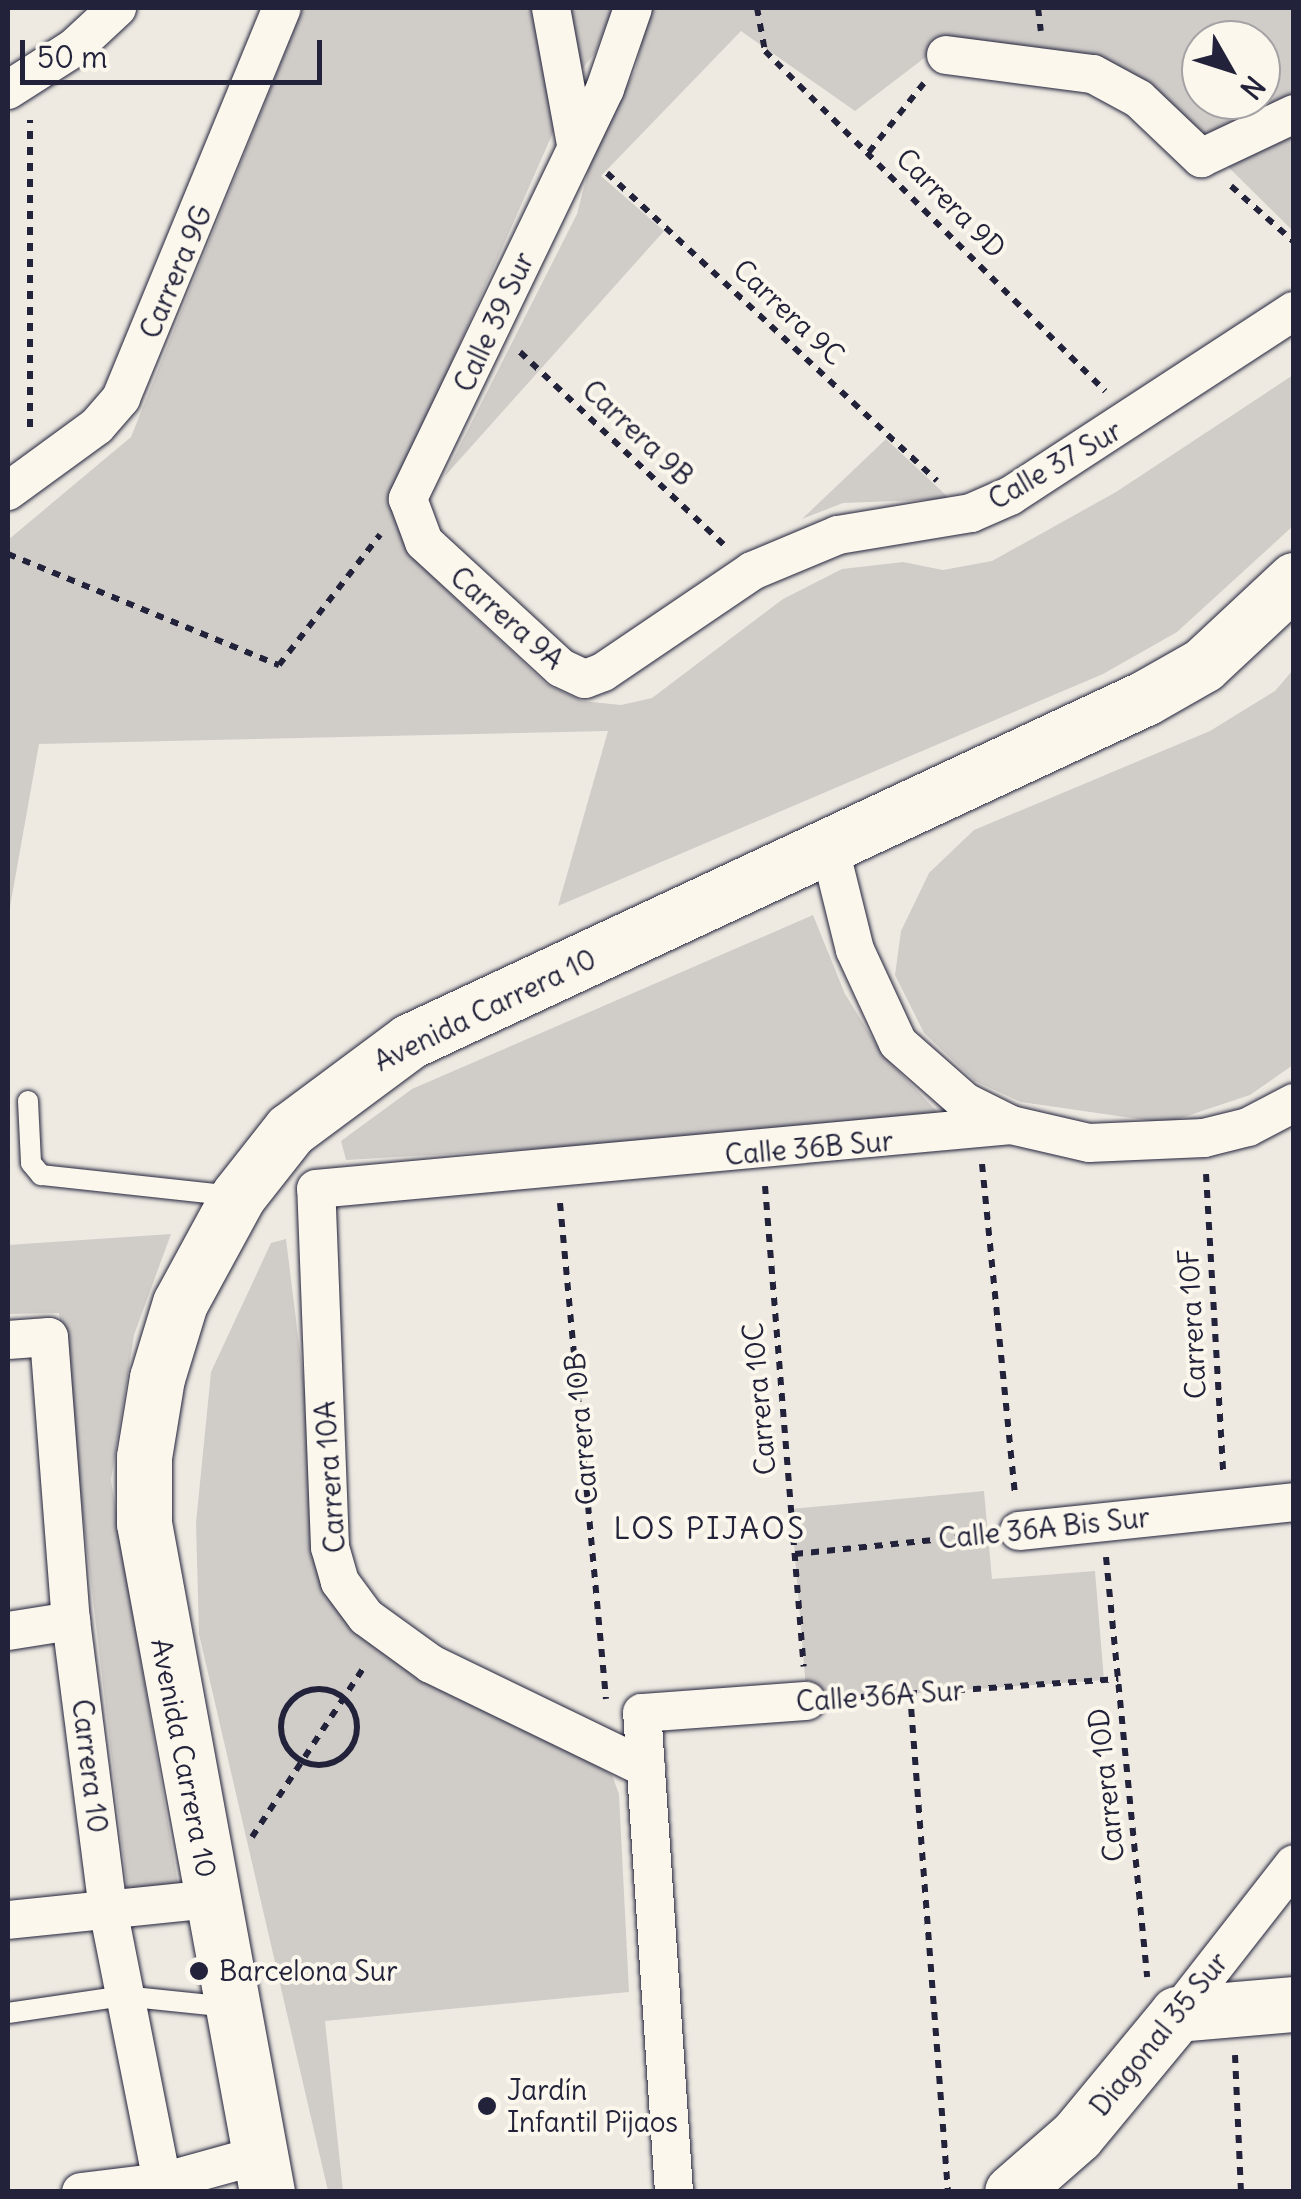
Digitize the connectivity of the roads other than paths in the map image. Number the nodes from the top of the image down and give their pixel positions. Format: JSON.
{"nodes":[{"id":1,"x":117,"y":8,"type":"edge"},
{"id":2,"x":282,"y":8,"type":"edge"},
{"id":3,"x":551,"y":8,"type":"edge"},
{"id":4,"x":633,"y":8,"type":"edge"},
{"id":5,"x":946,"y":55,"type":"road end"},
{"id":6,"x":19,"y":84,"type":"edge"},
{"id":7,"x":1294,"y":114,"type":"edge"},
{"id":8,"x":576,"y":144,"type":"junction"},
{"id":9,"x":1294,"y":310,"type":"edge"},
{"id":10,"x":19,"y":485,"type":"edge"},
{"id":11,"x":408,"y":498,"type":"joint"},
{"id":12,"x":1294,"y":580,"type":"edge"},
{"id":13,"x":639,"y":652,"type":"joint"},
{"id":14,"x":829,"y":846,"type":"junction"},
{"id":15,"x":28,"y":1101,"type":"dead end"},
{"id":16,"x":1294,"y":1103,"type":"edge"},
{"id":17,"x":995,"y":1129,"type":"junction"},
{"id":18,"x":316,"y":1190,"type":"joint"},
{"id":19,"x":238,"y":1196,"type":"junction"},
{"id":20,"x":8,"y":1340,"type":"edge"},
{"id":21,"x":1294,"y":1502,"type":"edge"},
{"id":22,"x":1019,"y":1532,"type":"road end"},
{"id":23,"x":70,"y":1621,"type":"junction"},
{"id":24,"x":8,"y":1631,"type":"edge"},
{"id":25,"x":808,"y":1701,"type":"road end"},
{"id":26,"x":646,"y":1768,"type":"junction"},
{"id":27,"x":1294,"y":1864,"type":"edge"},
{"id":28,"x":211,"y":1899,"type":"junction"},
{"id":29,"x":108,"y":1910,"type":"junction"},
{"id":30,"x":8,"y":1920,"type":"edge"},
{"id":31,"x":123,"y":1996,"type":"junction"},
{"id":32,"x":1294,"y":2004,"type":"edge"},
{"id":33,"x":232,"y":2008,"type":"junction"},
{"id":34,"x":8,"y":2013,"type":"edge"},
{"id":35,"x":1166,"y":2028,"type":"junction"},
{"id":36,"x":264,"y":2173,"type":"edge"},
{"id":37,"x":163,"y":2187,"type":"edge"},
{"id":38,"x":81,"y":2192,"type":"edge"},
{"id":39,"x":674,"y":2192,"type":"edge"},
{"id":40,"x":1012,"y":2192,"type":"edge"}],
"edges":[{"from":1,"to":6,"type":"street"},
{"from":2,"to":10,"type":"street","name":"Carrera 9G"},
{"from":3,"to":8,"type":"street"},
{"from":4,"to":8,"type":"street","name":"Calle 39 Sur"},
{"from":5,"to":7,"type":"street"},
{"from":8,"to":11,"type":"street","name":"Calle 39 Sur"},
{"from":9,"to":13,"type":"street","name":"Calle 37 Sur"},
{"from":11,"to":13,"type":"street","name":"Carrera 9A"},
{"from":12,"to":14,"type":"main road","name":"Avenida Carrera 10"},
{"from":14,"to":17,"type":"street"},
{"from":14,"to":19,"type":"main road","name":"Avenida Carrera 10"},
{"from":15,"to":19,"type":"lane"},
{"from":16,"to":17,"type":"street","name":"Calle 36B Sur"},
{"from":17,"to":18,"type":"street","name":"Calle 36B Sur"},
{"from":18,"to":26,"type":"street","name":"Carrera 10A"},
{"from":19,"to":28,"type":"main road","name":"Avenida Carrera 10"},
{"from":20,"to":23,"type":"street","name":"Carrera 10"},
{"from":21,"to":22,"type":"street","name":"Calle 36A Bis Sur"},
{"from":23,"to":24,"type":"street"},
{"from":23,"to":29,"type":"street","name":"Carrera 10"},
{"from":25,"to":26,"type":"street","name":"Calle 36A Sur"},
{"from":26,"to":39,"type":"street"},
{"from":27,"to":35,"type":"street","name":"Diagonal 35 Sur"},
{"from":28,"to":29,"type":"street"},
{"from":28,"to":33,"type":"main road","name":"Avenida Carrera 10"},
{"from":29,"to":30,"type":"street"},
{"from":29,"to":31,"type":"street","name":"Carrera 10"},
{"from":31,"to":33,"type":"lane"},
{"from":31,"to":34,"type":"lane"},
{"from":31,"to":37,"type":"street","name":"Carrera 10"},
{"from":32,"to":35,"type":"main road"},
{"from":33,"to":36,"type":"main road","name":"Avenida Carrera 10"},
{"from":35,"to":40,"type":"main road","name":"Diagonal 35 Sur"},
{"from":36,"to":37,"type":"street"},
{"from":37,"to":38,"type":"street"}]}
